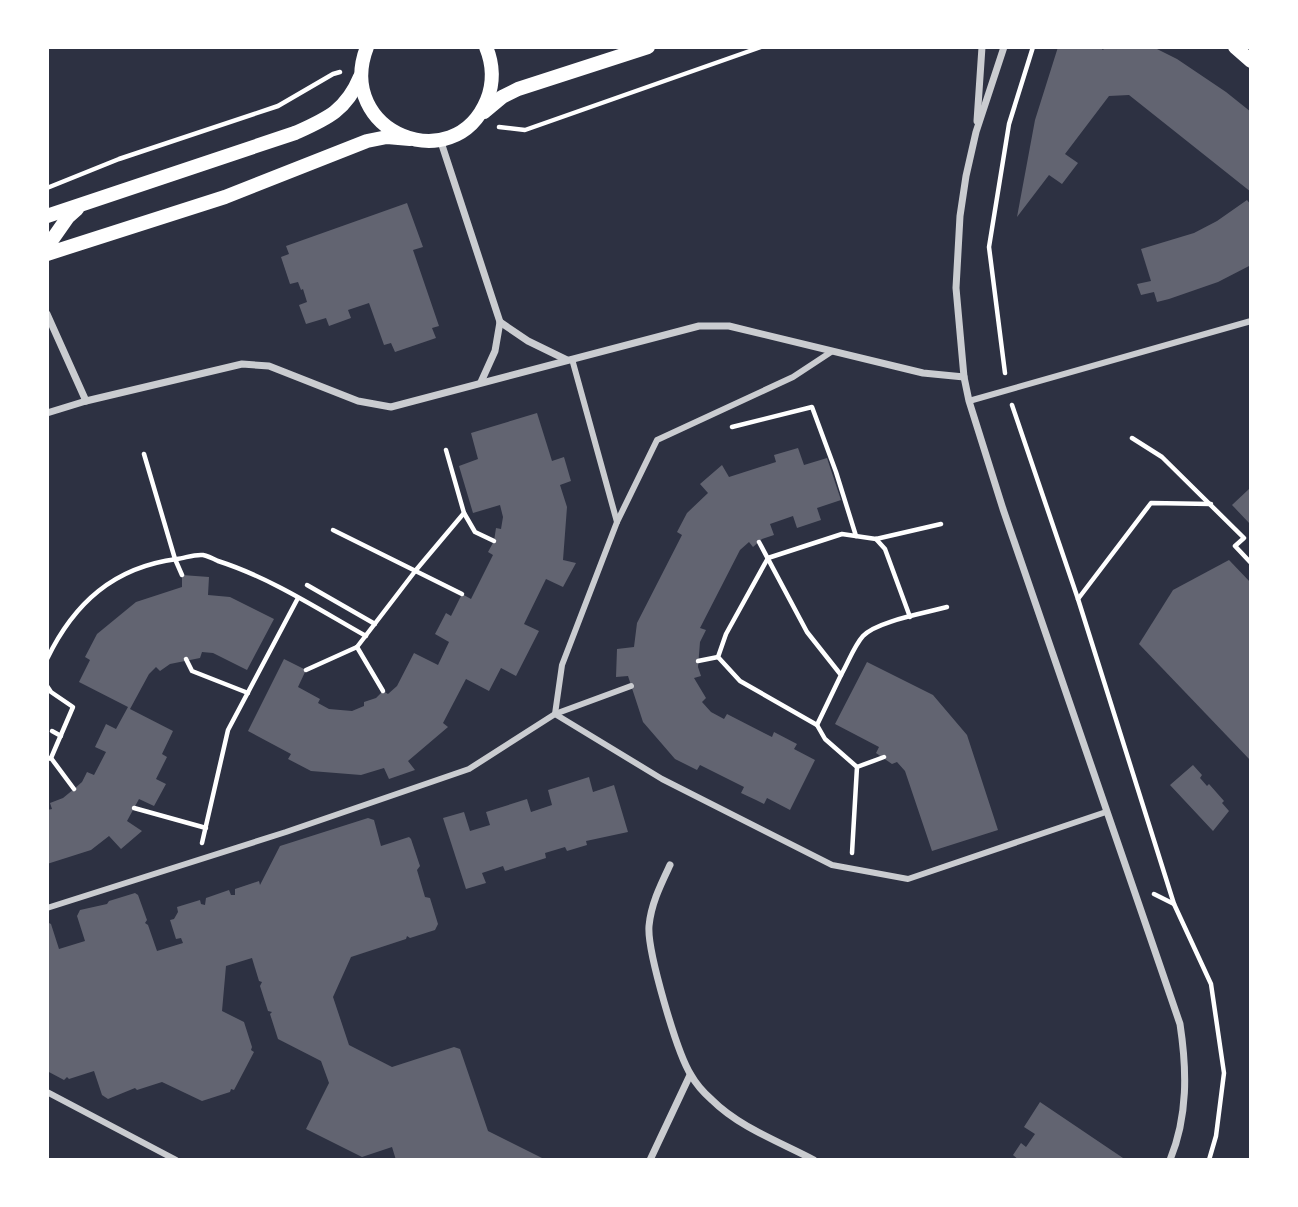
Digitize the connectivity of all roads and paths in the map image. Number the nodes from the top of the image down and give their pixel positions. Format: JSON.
{"nodes":[{"id":1,"x":367,"y":47,"type":"edge"},
{"id":2,"x":486,"y":47,"type":"edge"},
{"id":3,"x":648,"y":47,"type":"edge"},
{"id":4,"x":761,"y":47,"type":"edge"},
{"id":5,"x":982,"y":47,"type":"edge"},
{"id":6,"x":1004,"y":47,"type":"edge"},
{"id":7,"x":1033,"y":47,"type":"edge"},
{"id":8,"x":1235,"y":47,"type":"edge"},
{"id":9,"x":1251,"y":61,"type":"edge"},
{"id":10,"x":361,"y":72,"type":"junction"},
{"id":11,"x":472,"y":122,"type":"junction"},
{"id":12,"x":976,"y":132,"type":"junction"},
{"id":13,"x":410,"y":139,"type":"junction"},
{"id":14,"x":440,"y":139,"type":"junction"},
{"id":15,"x":47,"y":188,"type":"edge"},
{"id":16,"x":84,"y":204,"type":"junction"},
{"id":17,"x":47,"y":216,"type":"edge"},
{"id":18,"x":47,"y":247,"type":"edge"},
{"id":19,"x":47,"y":254,"type":"edge"},
{"id":20,"x":47,"y":314,"type":"edge"},
{"id":21,"x":500,"y":321,"type":"junction"},
{"id":22,"x":1251,"y":321,"type":"edge"},
{"id":23,"x":831,"y":352,"type":"junction"},
{"id":24,"x":570,"y":360,"type":"junction"},
{"id":25,"x":964,"y":377,"type":"junction"},
{"id":26,"x":481,"y":382,"type":"junction"},
{"id":27,"x":1007,"y":389,"type":"junction"},
{"id":28,"x":86,"y":401,"type":"junction"},
{"id":29,"x":969,"y":401,"type":"junction"},
{"id":30,"x":723,"y":409,"type":"junction"},
{"id":31,"x":47,"y":413,"type":"edge"},
{"id":32,"x":1132,"y":438,"type":"dead end"},
{"id":33,"x":446,"y":450,"type":"dead end"},
{"id":34,"x":144,"y":454,"type":"dead end"},
{"id":35,"x":1211,"y":505,"type":"junction"},
{"id":36,"x":464,"y":513,"type":"junction"},
{"id":37,"x":617,"y":522,"type":"junction"},
{"id":38,"x":941,"y":524,"type":"dead end"},
{"id":39,"x":333,"y":530,"type":"dead end"},
{"id":40,"x":856,"y":536,"type":"junction"},
{"id":41,"x":876,"y":539,"type":"junction"},
{"id":42,"x":494,"y":541,"type":"dead end"},
{"id":43,"x":759,"y":542,"type":"dead end"},
{"id":44,"x":768,"y":558,"type":"junction"},
{"id":45,"x":175,"y":559,"type":"junction"},
{"id":46,"x":1251,"y":563,"type":"edge"},
{"id":47,"x":416,"y":570,"type":"junction"},
{"id":48,"x":182,"y":575,"type":"dead end"},
{"id":49,"x":307,"y":585,"type":"dead end"},
{"id":50,"x":462,"y":594,"type":"dead end"},
{"id":51,"x":298,"y":598,"type":"junction"},
{"id":52,"x":1077,"y":598,"type":"junction"},
{"id":53,"x":947,"y":607,"type":"dead end"},
{"id":54,"x":910,"y":618,"type":"junction"},
{"id":55,"x":375,"y":624,"type":"junction"},
{"id":56,"x":366,"y":636,"type":"junction"},
{"id":57,"x":357,"y":647,"type":"junction"},
{"id":58,"x":718,"y":657,"type":"junction"},
{"id":59,"x":47,"y":659,"type":"edge"},
{"id":60,"x":186,"y":659,"type":"dead end"},
{"id":61,"x":698,"y":661,"type":"dead end"},
{"id":62,"x":306,"y":670,"type":"dead end"},
{"id":63,"x":841,"y":675,"type":"junction"},
{"id":64,"x":631,"y":686,"type":"dead end"},
{"id":65,"x":49,"y":689,"type":"edge"},
{"id":66,"x":383,"y":691,"type":"dead end"},
{"id":67,"x":248,"y":693,"type":"junction"},
{"id":68,"x":555,"y":714,"type":"junction"},
{"id":69,"x":817,"y":725,"type":"junction"},
{"id":70,"x":52,"y":731,"type":"dead end"},
{"id":71,"x":61,"y":736,"type":"junction"},
{"id":72,"x":884,"y":757,"type":"dead end"},
{"id":73,"x":49,"y":758,"type":"edge"},
{"id":74,"x":857,"y":767,"type":"junction"},
{"id":75,"x":74,"y":789,"type":"dead end"},
{"id":76,"x":134,"y":808,"type":"dead end"},
{"id":77,"x":1106,"y":813,"type":"junction"},
{"id":78,"x":206,"y":828,"type":"junction"},
{"id":79,"x":199,"y":860,"type":"junction"},
{"id":80,"x":670,"y":864,"type":"dead end"},
{"id":81,"x":851,"y":868,"type":"junction"},
{"id":82,"x":1132,"y":883,"type":"junction"},
{"id":83,"x":1174,"y":904,"type":"junction"},
{"id":84,"x":47,"y":908,"type":"edge"},
{"id":85,"x":690,"y":1075,"type":"junction"},
{"id":86,"x":47,"y":1092,"type":"edge"},
{"id":87,"x":176,"y":1160,"type":"edge"},
{"id":88,"x":650,"y":1160,"type":"edge"},
{"id":89,"x":814,"y":1160,"type":"edge"},
{"id":90,"x":1170,"y":1160,"type":"edge"},
{"id":91,"x":1209,"y":1160,"type":"edge"}],
"edges":[{"from":1,"to":10,"type":"main road"},
{"from":2,"to":11,"type":"main road"},
{"from":3,"to":11,"type":"main road"},
{"from":4,"to":11,"type":"path"},
{"from":5,"to":12,"type":"street"},
{"from":6,"to":12,"type":"street"},
{"from":7,"to":27,"type":"path"},
{"from":8,"to":9,"type":"main road"},
{"from":10,"to":13,"type":"main road"},
{"from":10,"to":15,"type":"path"},
{"from":10,"to":16,"type":"main road"},
{"from":11,"to":14,"type":"main road"},
{"from":12,"to":25,"type":"street"},
{"from":13,"to":14,"type":"main road"},
{"from":13,"to":19,"type":"main road"},
{"from":14,"to":21,"type":"street"},
{"from":16,"to":17,"type":"main road"},
{"from":16,"to":18,"type":"main road"},
{"from":20,"to":28,"type":"street"},
{"from":21,"to":24,"type":"street"},
{"from":21,"to":26,"type":"street"},
{"from":22,"to":27,"type":"street"},
{"from":23,"to":24,"type":"street"},
{"from":23,"to":25,"type":"street"},
{"from":23,"to":30,"type":"street"},
{"from":24,"to":26,"type":"street"},
{"from":24,"to":37,"type":"street"},
{"from":25,"to":29,"type":"street"},
{"from":26,"to":28,"type":"street"},
{"from":27,"to":29,"type":"street"},
{"from":27,"to":52,"type":"path"},
{"from":28,"to":31,"type":"street"},
{"from":29,"to":77,"type":"street"},
{"from":30,"to":37,"type":"street"},
{"from":30,"to":40,"type":"path"},
{"from":32,"to":35,"type":"path"},
{"from":33,"to":36,"type":"path"},
{"from":34,"to":45,"type":"path"},
{"from":35,"to":46,"type":"path"},
{"from":35,"to":52,"type":"path"},
{"from":36,"to":42,"type":"path"},
{"from":36,"to":47,"type":"path"},
{"from":37,"to":68,"type":"street"},
{"from":38,"to":41,"type":"path"},
{"from":39,"to":47,"type":"path"},
{"from":40,"to":41,"type":"path"},
{"from":40,"to":44,"type":"path"},
{"from":41,"to":54,"type":"path"},
{"from":43,"to":44,"type":"path"},
{"from":44,"to":58,"type":"path"},
{"from":44,"to":63,"type":"path"},
{"from":45,"to":48,"type":"path"},
{"from":45,"to":51,"type":"path"},
{"from":45,"to":59,"type":"path"},
{"from":47,"to":50,"type":"path"},
{"from":47,"to":55,"type":"path"},
{"from":49,"to":55,"type":"path"},
{"from":51,"to":56,"type":"path"},
{"from":51,"to":67,"type":"path"},
{"from":52,"to":83,"type":"path"},
{"from":53,"to":54,"type":"path"},
{"from":54,"to":63,"type":"path"},
{"from":55,"to":56,"type":"path"},
{"from":56,"to":57,"type":"path"},
{"from":57,"to":62,"type":"path"},
{"from":57,"to":66,"type":"path"},
{"from":58,"to":61,"type":"path"},
{"from":58,"to":69,"type":"path"},
{"from":60,"to":67,"type":"path"},
{"from":63,"to":69,"type":"path"},
{"from":64,"to":68,"type":"street"},
{"from":65,"to":71,"type":"path"},
{"from":67,"to":78,"type":"path"},
{"from":68,"to":79,"type":"street"},
{"from":68,"to":81,"type":"street"},
{"from":69,"to":74,"type":"path"},
{"from":70,"to":71,"type":"path"},
{"from":71,"to":73,"type":"path"},
{"from":72,"to":74,"type":"path"},
{"from":73,"to":75,"type":"path"},
{"from":74,"to":81,"type":"path"},
{"from":76,"to":78,"type":"path"},
{"from":77,"to":81,"type":"street"},
{"from":77,"to":82,"type":"street"},
{"from":78,"to":79,"type":"path"},
{"from":79,"to":84,"type":"street"},
{"from":80,"to":85,"type":"street"},
{"from":82,"to":83,"type":"path"},
{"from":82,"to":90,"type":"street"},
{"from":83,"to":91,"type":"path"},
{"from":85,"to":88,"type":"street"},
{"from":85,"to":89,"type":"street"},
{"from":86,"to":87,"type":"street"}]}
